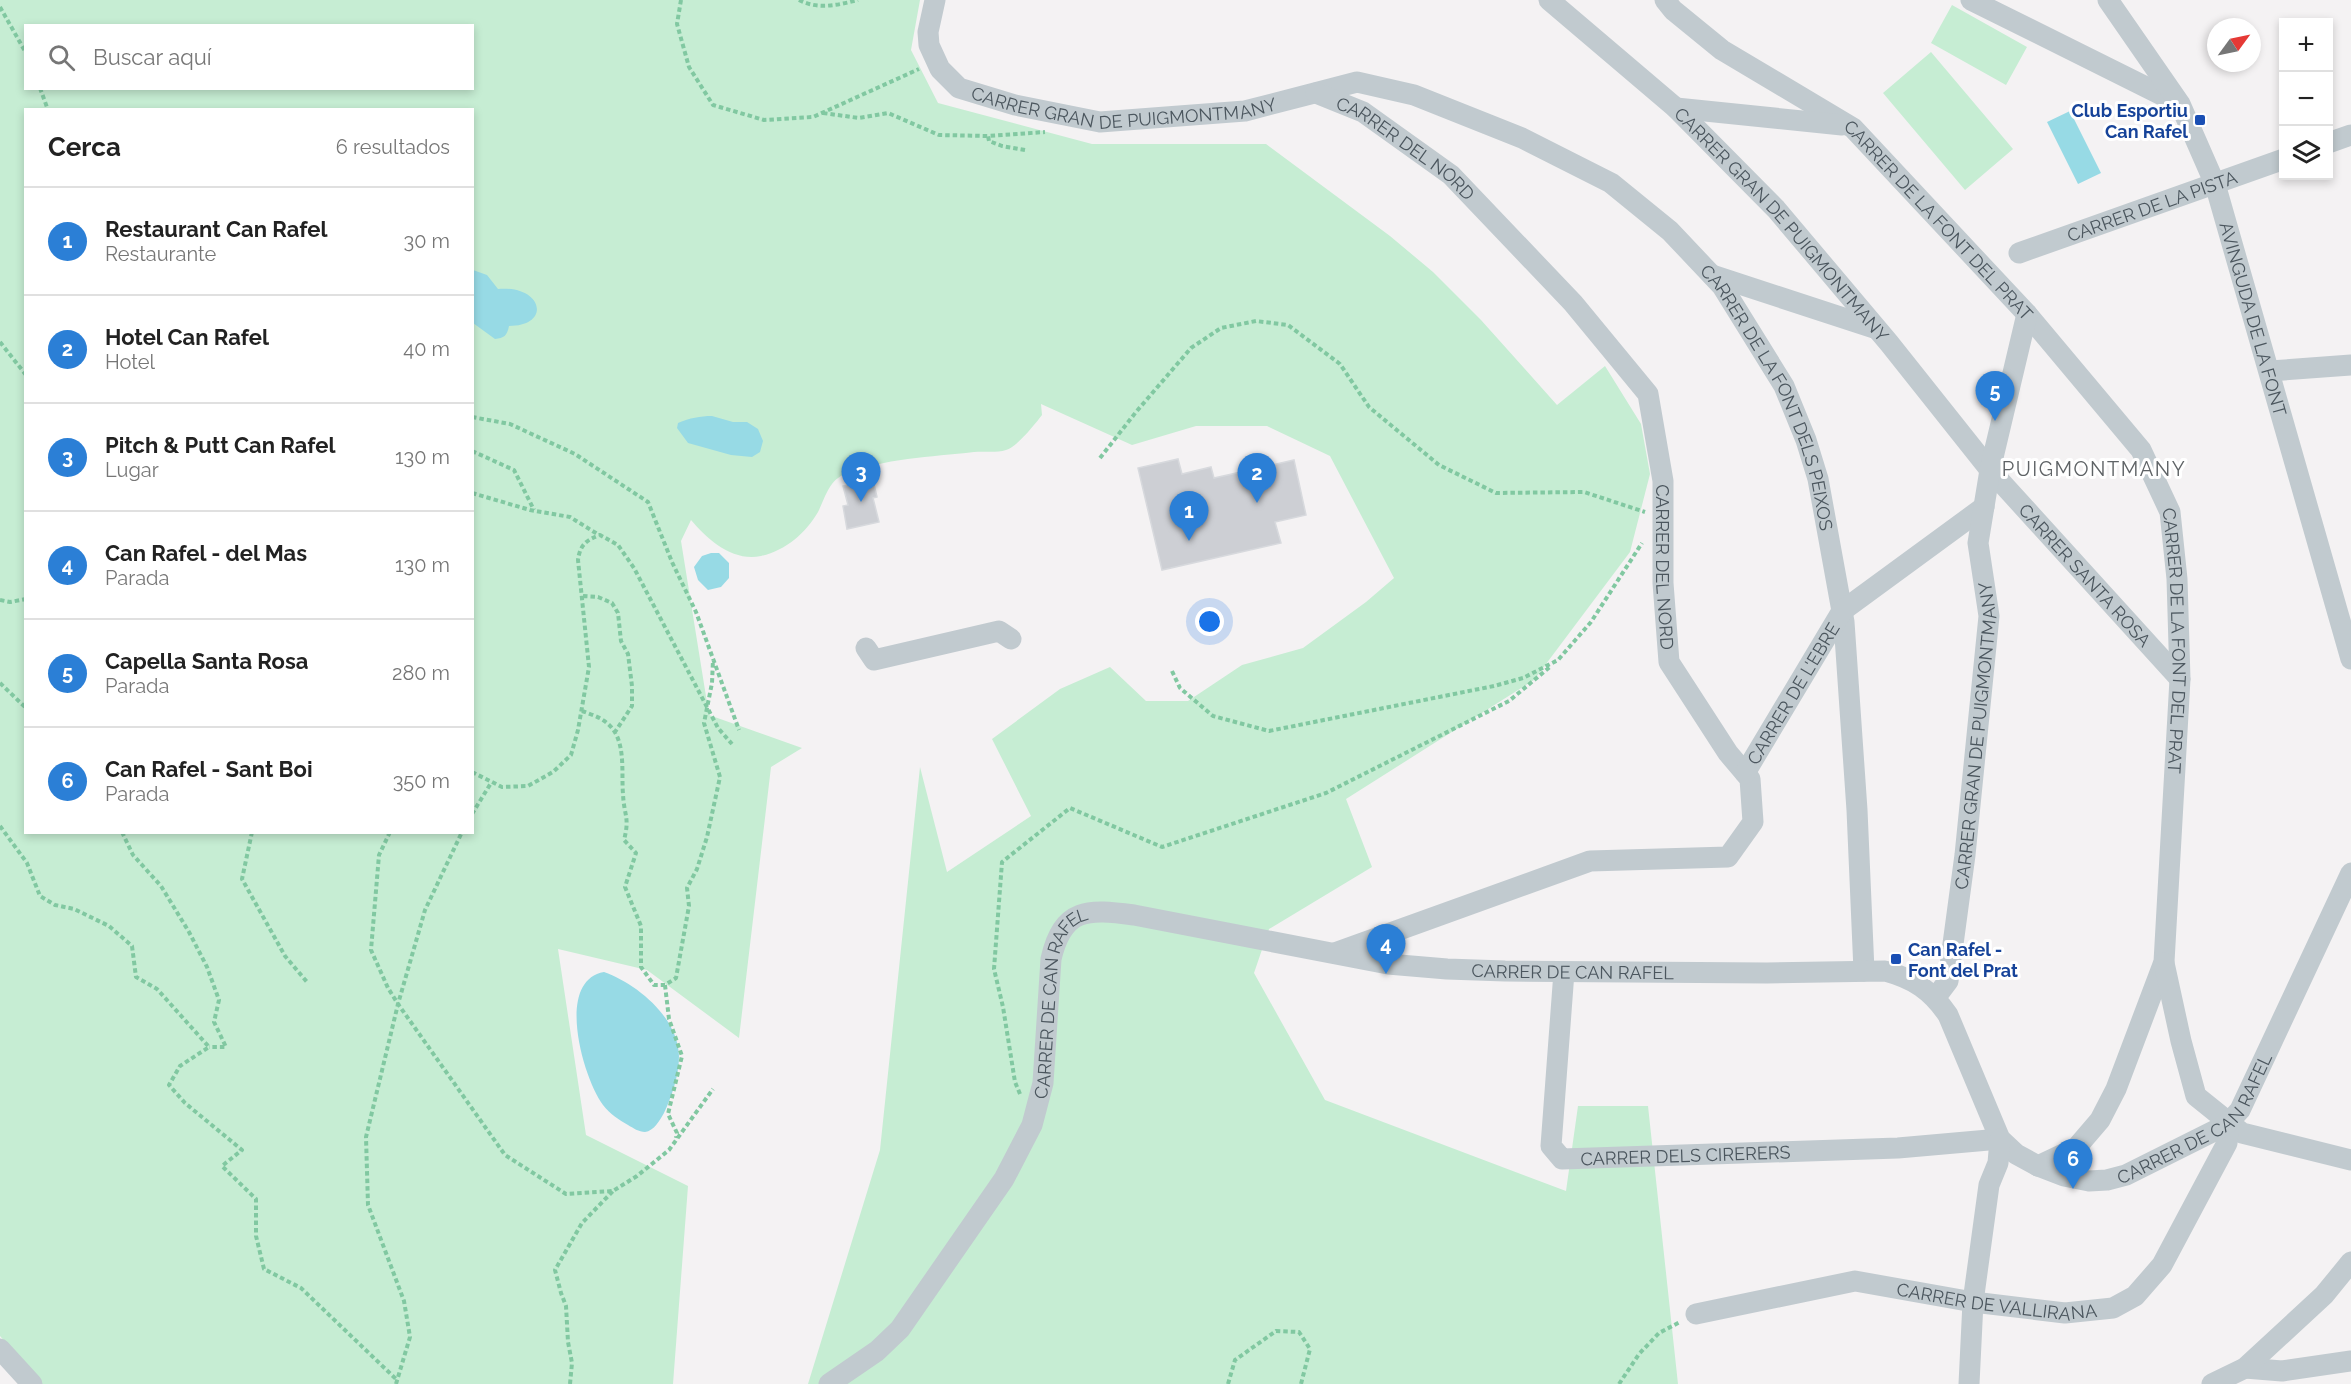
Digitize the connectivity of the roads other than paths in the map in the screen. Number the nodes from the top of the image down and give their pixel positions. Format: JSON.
{"nodes":[{"id":1,"x":935,"y":0,"type":"edge"},
{"id":2,"x":1549,"y":0,"type":"edge"},
{"id":3,"x":1665,"y":0,"type":"edge"},
{"id":4,"x":1971,"y":0,"type":"edge"},
{"id":5,"x":2108,"y":0,"type":"edge"},
{"id":6,"x":1316,"y":93,"type":"junction"},
{"id":7,"x":2180,"y":104,"type":"junction"},
{"id":8,"x":1676,"y":108,"type":"junction"},
{"id":9,"x":1848,"y":126,"type":"junction"},
{"id":10,"x":2351,"y":135,"type":"edge"},
{"id":11,"x":2333,"y":141,"type":"edge"},
{"id":12,"x":2279,"y":160,"type":"edge"},
{"id":13,"x":2215,"y":184,"type":"junction"},
{"id":14,"x":2019,"y":253,"type":"dead end"},
{"id":15,"x":1713,"y":275,"type":"junction"},
{"id":16,"x":2027,"y":314,"type":"junction"},
{"id":17,"x":1875,"y":328,"type":"junction"},
{"id":18,"x":2351,"y":365,"type":"edge"},
{"id":19,"x":2270,"y":371,"type":"junction"},
{"id":20,"x":1990,"y":470,"type":"junction"},
{"id":21,"x":1984,"y":507,"type":"junction"},
{"id":22,"x":1842,"y":611,"type":"junction"},
{"id":23,"x":1011,"y":639,"type":"dead end"},
{"id":24,"x":867,"y":648,"type":"dead end"},
{"id":25,"x":2351,"y":659,"type":"edge"},
{"id":26,"x":2180,"y":679,"type":"junction"},
{"id":27,"x":1745,"y":773,"type":"junction"},
{"id":28,"x":2351,"y":873,"type":"edge"},
{"id":29,"x":1332,"y":954,"type":"junction"},
{"id":30,"x":2163,"y":962,"type":"junction"},
{"id":31,"x":1864,"y":971,"type":"junction"},
{"id":32,"x":1564,"y":972,"type":"junction"},
{"id":33,"x":1936,"y":997,"type":"junction"},
{"id":34,"x":2229,"y":1122,"type":"junction"},
{"id":35,"x":2000,"y":1139,"type":"junction"},
{"id":36,"x":2351,"y":1160,"type":"edge"},
{"id":37,"x":2038,"y":1166,"type":"junction"},
{"id":38,"x":2351,"y":1262,"type":"edge"},
{"id":39,"x":1974,"y":1302,"type":"junction"},
{"id":40,"x":1696,"y":1314,"type":"road end"},
{"id":41,"x":0,"y":1349,"type":"edge"},
{"id":42,"x":2351,"y":1361,"type":"edge"},
{"id":43,"x":2245,"y":1368,"type":"junction"},
{"id":44,"x":32,"y":1384,"type":"edge"},
{"id":45,"x":829,"y":1384,"type":"edge"},
{"id":46,"x":1969,"y":1384,"type":"edge"},
{"id":47,"x":2212,"y":1384,"type":"edge"}],
"edges":[{"from":1,"to":6,"type":"street","name":"CARRER GRAN DE PUIGMONTMANY"},
{"from":2,"to":8,"type":"street","name":"CARRER GRAN DE PUIGMONTMANY"},
{"from":3,"to":9,"type":"street","name":"CARRER DE LA FONT DEL PRAT"},
{"from":4,"to":7,"type":"street"},
{"from":5,"to":7,"type":"street","name":"AVINGUDA DE LA FONT"},
{"from":6,"to":15,"type":"street","name":"CARRER DE LA FONT DELS PEIXOS"},
{"from":6,"to":27,"type":"street","name":"CARRER DEL NORD"},
{"from":7,"to":13,"type":"street","name":"AVINGUDA DE LA FONT"},
{"from":8,"to":9,"type":"street"},
{"from":8,"to":17,"type":"street","name":"CARRER GRAN DE PUIGMONTMANY"},
{"from":9,"to":16,"type":"street","name":"CARRER DE LA FONT DEL PRAT"},
{"from":10,"to":11,"type":"street"},
{"from":12,"to":13,"type":"street","name":"CARRER DE LA PISTA"},
{"from":13,"to":14,"type":"street","name":"CARRER DE LA PISTA"},
{"from":13,"to":19,"type":"street","name":"AVINGUDA DE LA FONT"},
{"from":15,"to":17,"type":"street"},
{"from":15,"to":22,"type":"street","name":"CARRER DE LA FONT DELS PEIXOS"},
{"from":16,"to":20,"type":"street","name":"CARRER GRAN DE PUIGMONTMANY"},
{"from":16,"to":26,"type":"street","name":"CARRER DE LA FONT DEL PRAT"},
{"from":17,"to":20,"type":"street","name":"CARRER GRAN DE PUIGMONTMANY"},
{"from":18,"to":19,"type":"street"},
{"from":19,"to":25,"type":"street","name":"AVINGUDA DE LA FONT"},
{"from":20,"to":21,"type":"street","name":"CARRER GRAN DE PUIGMONTMANY"},
{"from":20,"to":26,"type":"street","name":"CARRER SANTA ROSA"},
{"from":21,"to":22,"type":"street","name":"CARRER DE L'EBRE"},
{"from":21,"to":33,"type":"street","name":"CARRER GRAN DE PUIGMONTMANY"},
{"from":22,"to":27,"type":"street","name":"CARRER DE L'EBRE"},
{"from":22,"to":31,"type":"street","name":"CARRER DE LA FONT DELS PEIXOS"},
{"from":23,"to":24,"type":"street"},
{"from":26,"to":30,"type":"street","name":"CARRER DE LA FONT DEL PRAT"},
{"from":27,"to":29,"type":"street","name":"CARRER DEL NORD"},
{"from":28,"to":34,"type":"street","name":"CARRER DE CAN RAFEL"},
{"from":29,"to":32,"type":"street","name":"CARRER DE CAN RAFEL"},
{"from":29,"to":45,"type":"street","name":"CARRER DE CAN RAFEL"},
{"from":30,"to":34,"type":"street"},
{"from":30,"to":37,"type":"street","name":"CARRER DE LA FONT DEL PRAT"},
{"from":31,"to":32,"type":"street","name":"CARRER DE CAN RAFEL"},
{"from":31,"to":33,"type":"street","name":"CARRER DE CAN RAFEL"},
{"from":32,"to":35,"type":"street","name":"CARRER DELS CIRERERS"},
{"from":33,"to":35,"type":"street","name":"CARRER DE CAN RAFEL"},
{"from":34,"to":36,"type":"street"},
{"from":34,"to":37,"type":"street","name":"CARRER DE CAN RAFEL"},
{"from":34,"to":39,"type":"street","name":"CARRER DE VALLIRANA"},
{"from":35,"to":37,"type":"street","name":"CARRER DE CAN RAFEL"},
{"from":35,"to":39,"type":"street"},
{"from":38,"to":43,"type":"street"},
{"from":39,"to":40,"type":"street","name":"CARRER DE VALLIRANA"},
{"from":39,"to":46,"type":"street"},
{"from":41,"to":44,"type":"street"},
{"from":42,"to":43,"type":"street"},
{"from":43,"to":47,"type":"street"}]}
